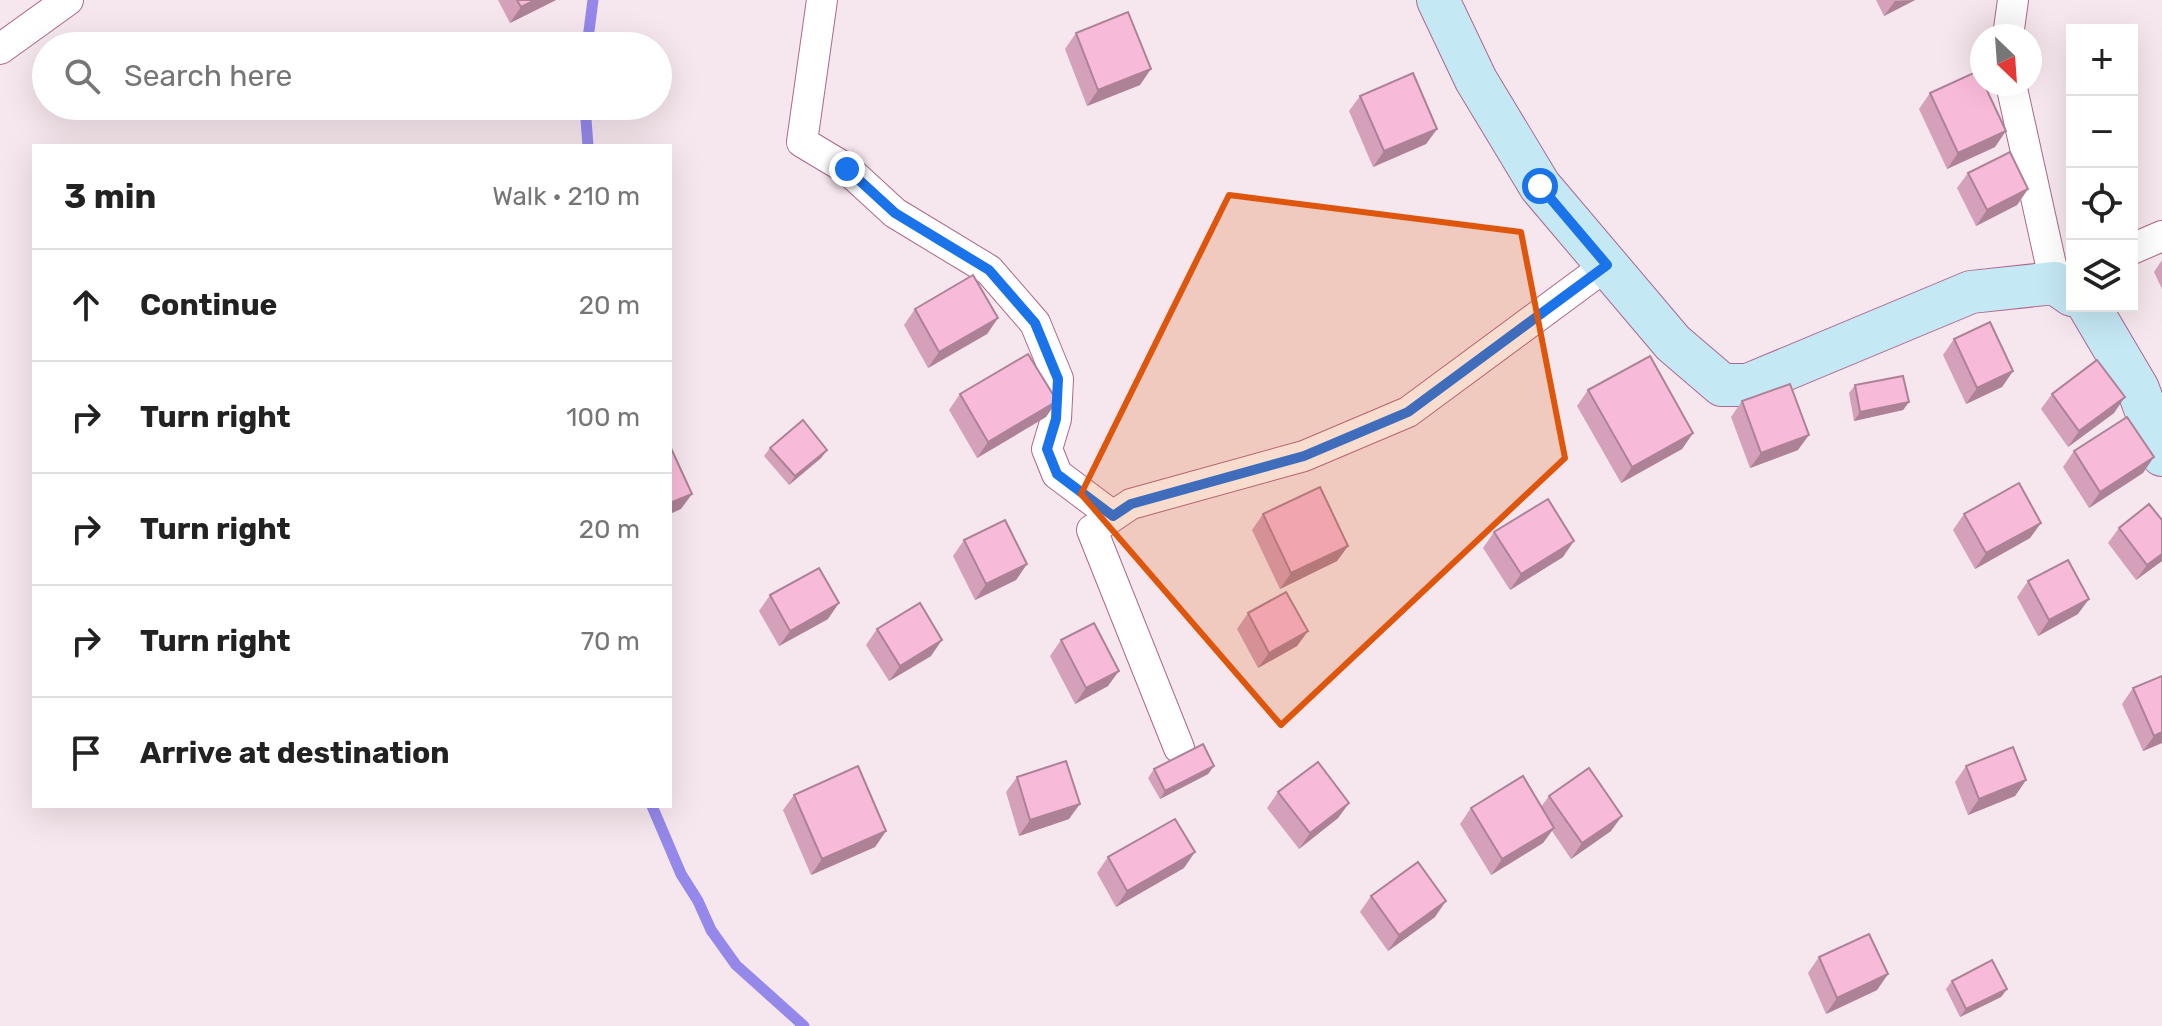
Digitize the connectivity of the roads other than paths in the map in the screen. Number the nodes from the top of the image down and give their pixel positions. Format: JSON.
{"nodes":[{"id":1,"x":68,"y":0,"type":"edge"},
{"id":2,"x":822,"y":0,"type":"edge"},
{"id":3,"x":1438,"y":0,"type":"edge"},
{"id":4,"x":2013,"y":0,"type":"edge"},
{"id":5,"x":2010,"y":24,"type":"edge"},
{"id":6,"x":0,"y":49,"type":"edge"},
{"id":7,"x":2014,"y":96,"type":"edge"},
{"id":8,"x":2162,"y":236,"type":"edge"},
{"id":9,"x":2138,"y":246,"type":"edge"},
{"id":10,"x":1607,"y":265,"type":"junction"},
{"id":11,"x":2066,"y":285,"type":"edge"},
{"id":12,"x":2093,"y":312,"type":"edge"},
{"id":13,"x":2162,"y":455,"type":"edge"},
{"id":14,"x":1113,"y":516,"type":"junction"},
{"id":15,"x":1179,"y":748,"type":"dead end"}],
"edges":[{"from":1,"to":6,"type":"street"},
{"from":2,"to":14,"type":"street"},
{"from":3,"to":10,"type":"street"},
{"from":4,"to":5,"type":"street"},
{"from":7,"to":11,"type":"street"},
{"from":8,"to":9,"type":"street"},
{"from":10,"to":11,"type":"street"},
{"from":10,"to":14,"type":"street"},
{"from":12,"to":13,"type":"street"},
{"from":14,"to":15,"type":"street"}]}
